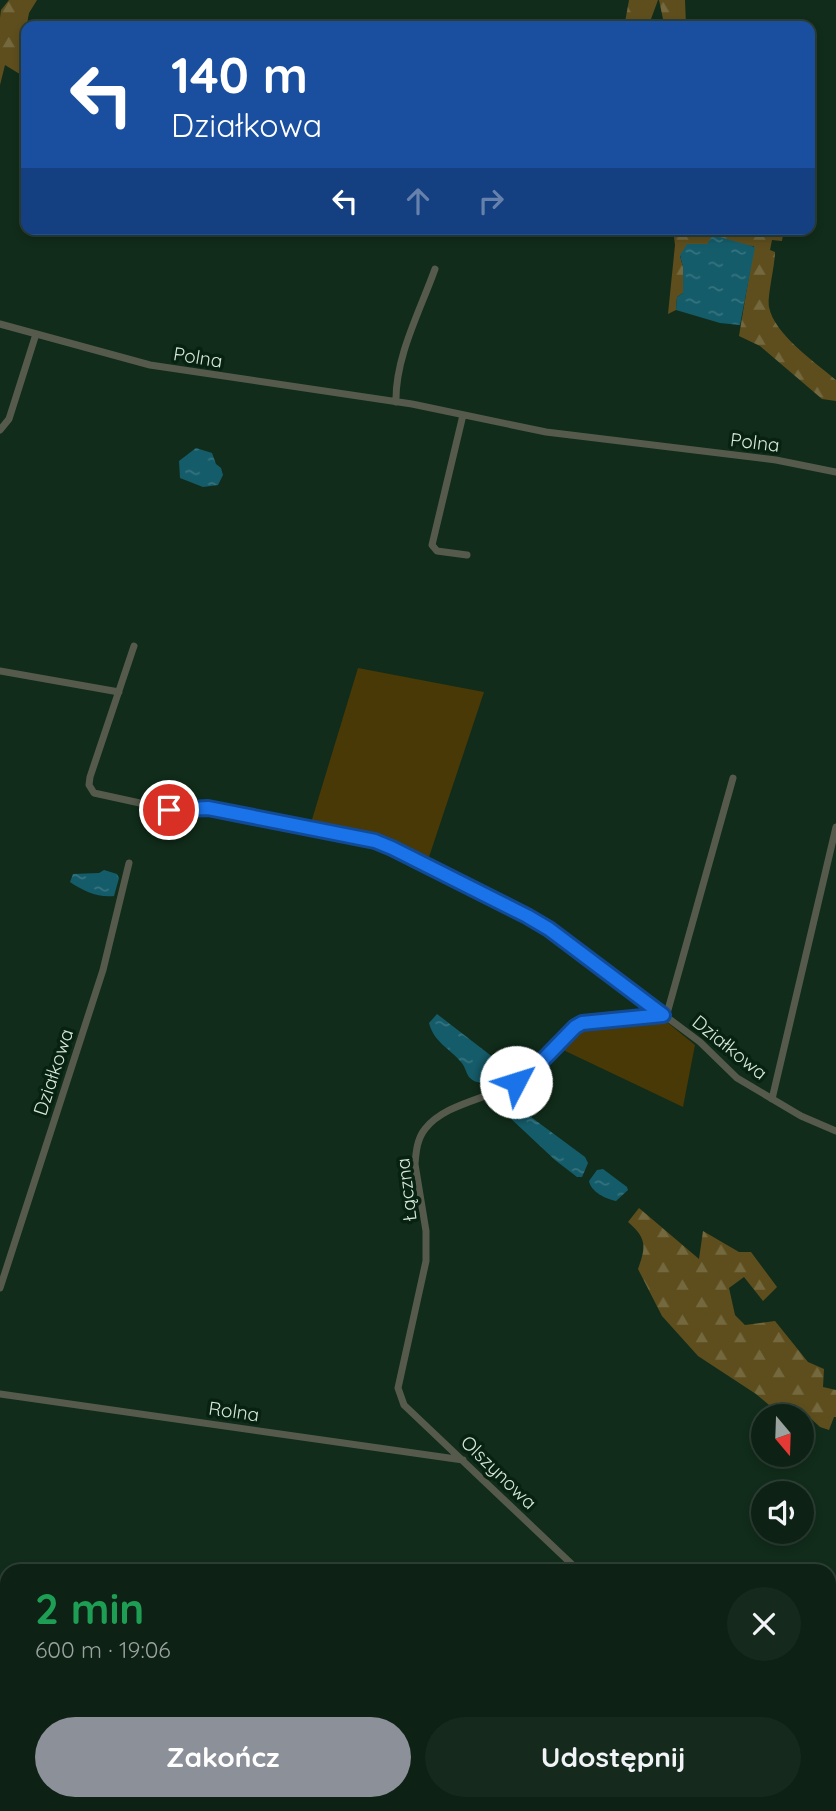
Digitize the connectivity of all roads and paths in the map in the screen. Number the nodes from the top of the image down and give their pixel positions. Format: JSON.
{"nodes":[{"id":1,"x":435,"y":269,"type":"dead end"},
{"id":2,"x":0,"y":324,"type":"edge"},
{"id":3,"x":36,"y":334,"type":"junction"},
{"id":4,"x":396,"y":402,"type":"junction"},
{"id":5,"x":463,"y":415,"type":"junction"},
{"id":6,"x":0,"y":430,"type":"edge"},
{"id":7,"x":836,"y":472,"type":"edge"},
{"id":8,"x":467,"y":555,"type":"dead end"},
{"id":9,"x":134,"y":646,"type":"dead end"},
{"id":10,"x":0,"y":671,"type":"edge"},
{"id":11,"x":119,"y":692,"type":"junction"},
{"id":12,"x":733,"y":778,"type":"dead end"},
{"id":13,"x":158,"y":813,"type":"junction"},
{"id":14,"x":149,"y":819,"type":"dead end"},
{"id":15,"x":836,"y":827,"type":"edge"},
{"id":16,"x":129,"y":863,"type":"dead end"},
{"id":17,"x":665,"y":1016,"type":"junction"},
{"id":18,"x":772,"y":1098,"type":"junction"},
{"id":19,"x":836,"y":1131,"type":"edge"},
{"id":20,"x":0,"y":1288,"type":"edge"},
{"id":21,"x":0,"y":1394,"type":"edge"},
{"id":22,"x":399,"y":1395,"type":"joint"},
{"id":23,"x":464,"y":1460,"type":"junction"},
{"id":24,"x":572,"y":1564,"type":"edge"}],
"edges":[{"from":1,"to":4,"type":"street"},
{"from":2,"to":3,"type":"street","name":"Polna"},
{"from":3,"to":4,"type":"street","name":"Polna"},
{"from":3,"to":6,"type":"street"},
{"from":4,"to":5,"type":"street","name":"Polna"},
{"from":5,"to":7,"type":"street","name":"Polna"},
{"from":5,"to":8,"type":"street"},
{"from":9,"to":11,"type":"street"},
{"from":10,"to":11,"type":"street"},
{"from":11,"to":13,"type":"street"},
{"from":12,"to":17,"type":"street"},
{"from":13,"to":14,"type":"street","name":"Działkowa"},
{"from":13,"to":17,"type":"street","name":"Działkowa"},
{"from":15,"to":18,"type":"street"},
{"from":16,"to":20,"type":"street","name":"Działkowa"},
{"from":17,"to":18,"type":"street","name":"Działkowa"},
{"from":17,"to":22,"type":"street","name":"Łączna"},
{"from":18,"to":19,"type":"street","name":"Działkowa"},
{"from":21,"to":23,"type":"street","name":"Rolna"},
{"from":22,"to":23,"type":"street","name":"Olszynowa"},
{"from":23,"to":24,"type":"street","name":"Olszynowa"}]}
